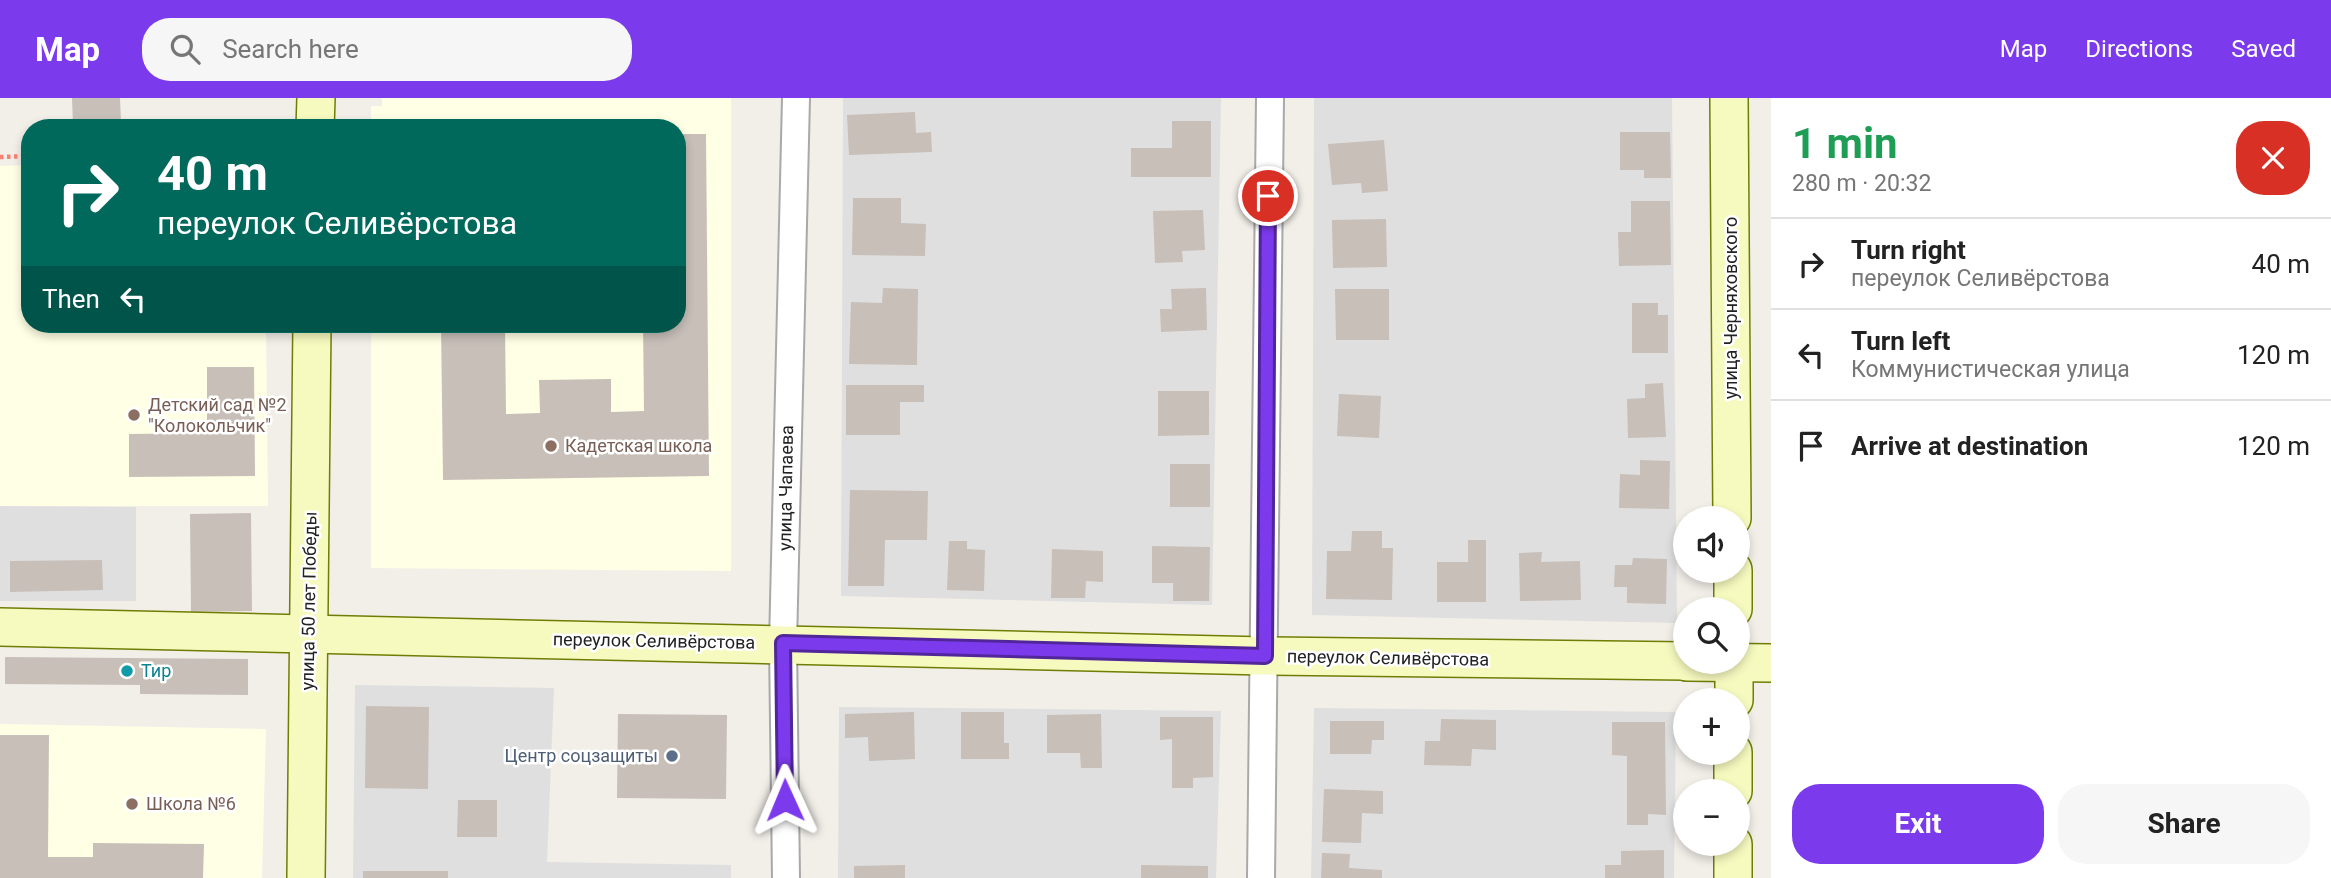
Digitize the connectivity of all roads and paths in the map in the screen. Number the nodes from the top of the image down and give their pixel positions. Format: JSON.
{"nodes":[{"id":1,"x":316,"y":98,"type":"edge"},
{"id":2,"x":796,"y":98,"type":"edge"},
{"id":3,"x":1270,"y":98,"type":"edge"},
{"id":4,"x":1729,"y":98,"type":"edge"},
{"id":5,"x":315,"y":119,"type":"edge"},
{"id":6,"x":21,"y":156,"type":"edge"},
{"id":7,"x":0,"y":157,"type":"edge"},
{"id":8,"x":312,"y":333,"type":"edge"},
{"id":9,"x":1732,"y":506,"type":"edge"},
{"id":10,"x":0,"y":627,"type":"edge"},
{"id":11,"x":308,"y":633,"type":"junction"},
{"id":12,"x":783,"y":643,"type":"junction"},
{"id":13,"x":1265,"y":656,"type":"junction"},
{"id":14,"x":1673,"y":662,"type":"edge"},
{"id":15,"x":1750,"y":662,"type":"edge"},
{"id":16,"x":1771,"y":663,"type":"edge"},
{"id":17,"x":1733,"y":856,"type":"edge"},
{"id":18,"x":306,"y":878,"type":"edge"},
{"id":19,"x":786,"y":878,"type":"edge"},
{"id":20,"x":1261,"y":878,"type":"edge"},
{"id":21,"x":1733,"y":878,"type":"edge"}],
"edges":[{"from":1,"to":5,"type":"street"},
{"from":2,"to":12,"type":"street","name":"улица Чапаева"},
{"from":3,"to":13,"type":"street"},
{"from":4,"to":9,"type":"street","name":"улица Черняховского"},
{"from":6,"to":7,"type":"path"},
{"from":8,"to":11,"type":"street","name":"улица 50 лет Победы"},
{"from":10,"to":11,"type":"street","name":"переулок Селивёрстова"},
{"from":11,"to":12,"type":"street","name":"переулок Селивёрстова"},
{"from":11,"to":18,"type":"street","name":"улица 50 лет Победы"},
{"from":12,"to":13,"type":"street","name":"переулок Селивёрстова"},
{"from":12,"to":19,"type":"street","name":"улица Чапаева"},
{"from":13,"to":14,"type":"street","name":"переулок Селивёрстова"},
{"from":13,"to":20,"type":"street"},
{"from":15,"to":16,"type":"street","name":"переулок Селивёрстова"},
{"from":17,"to":21,"type":"street"}]}
